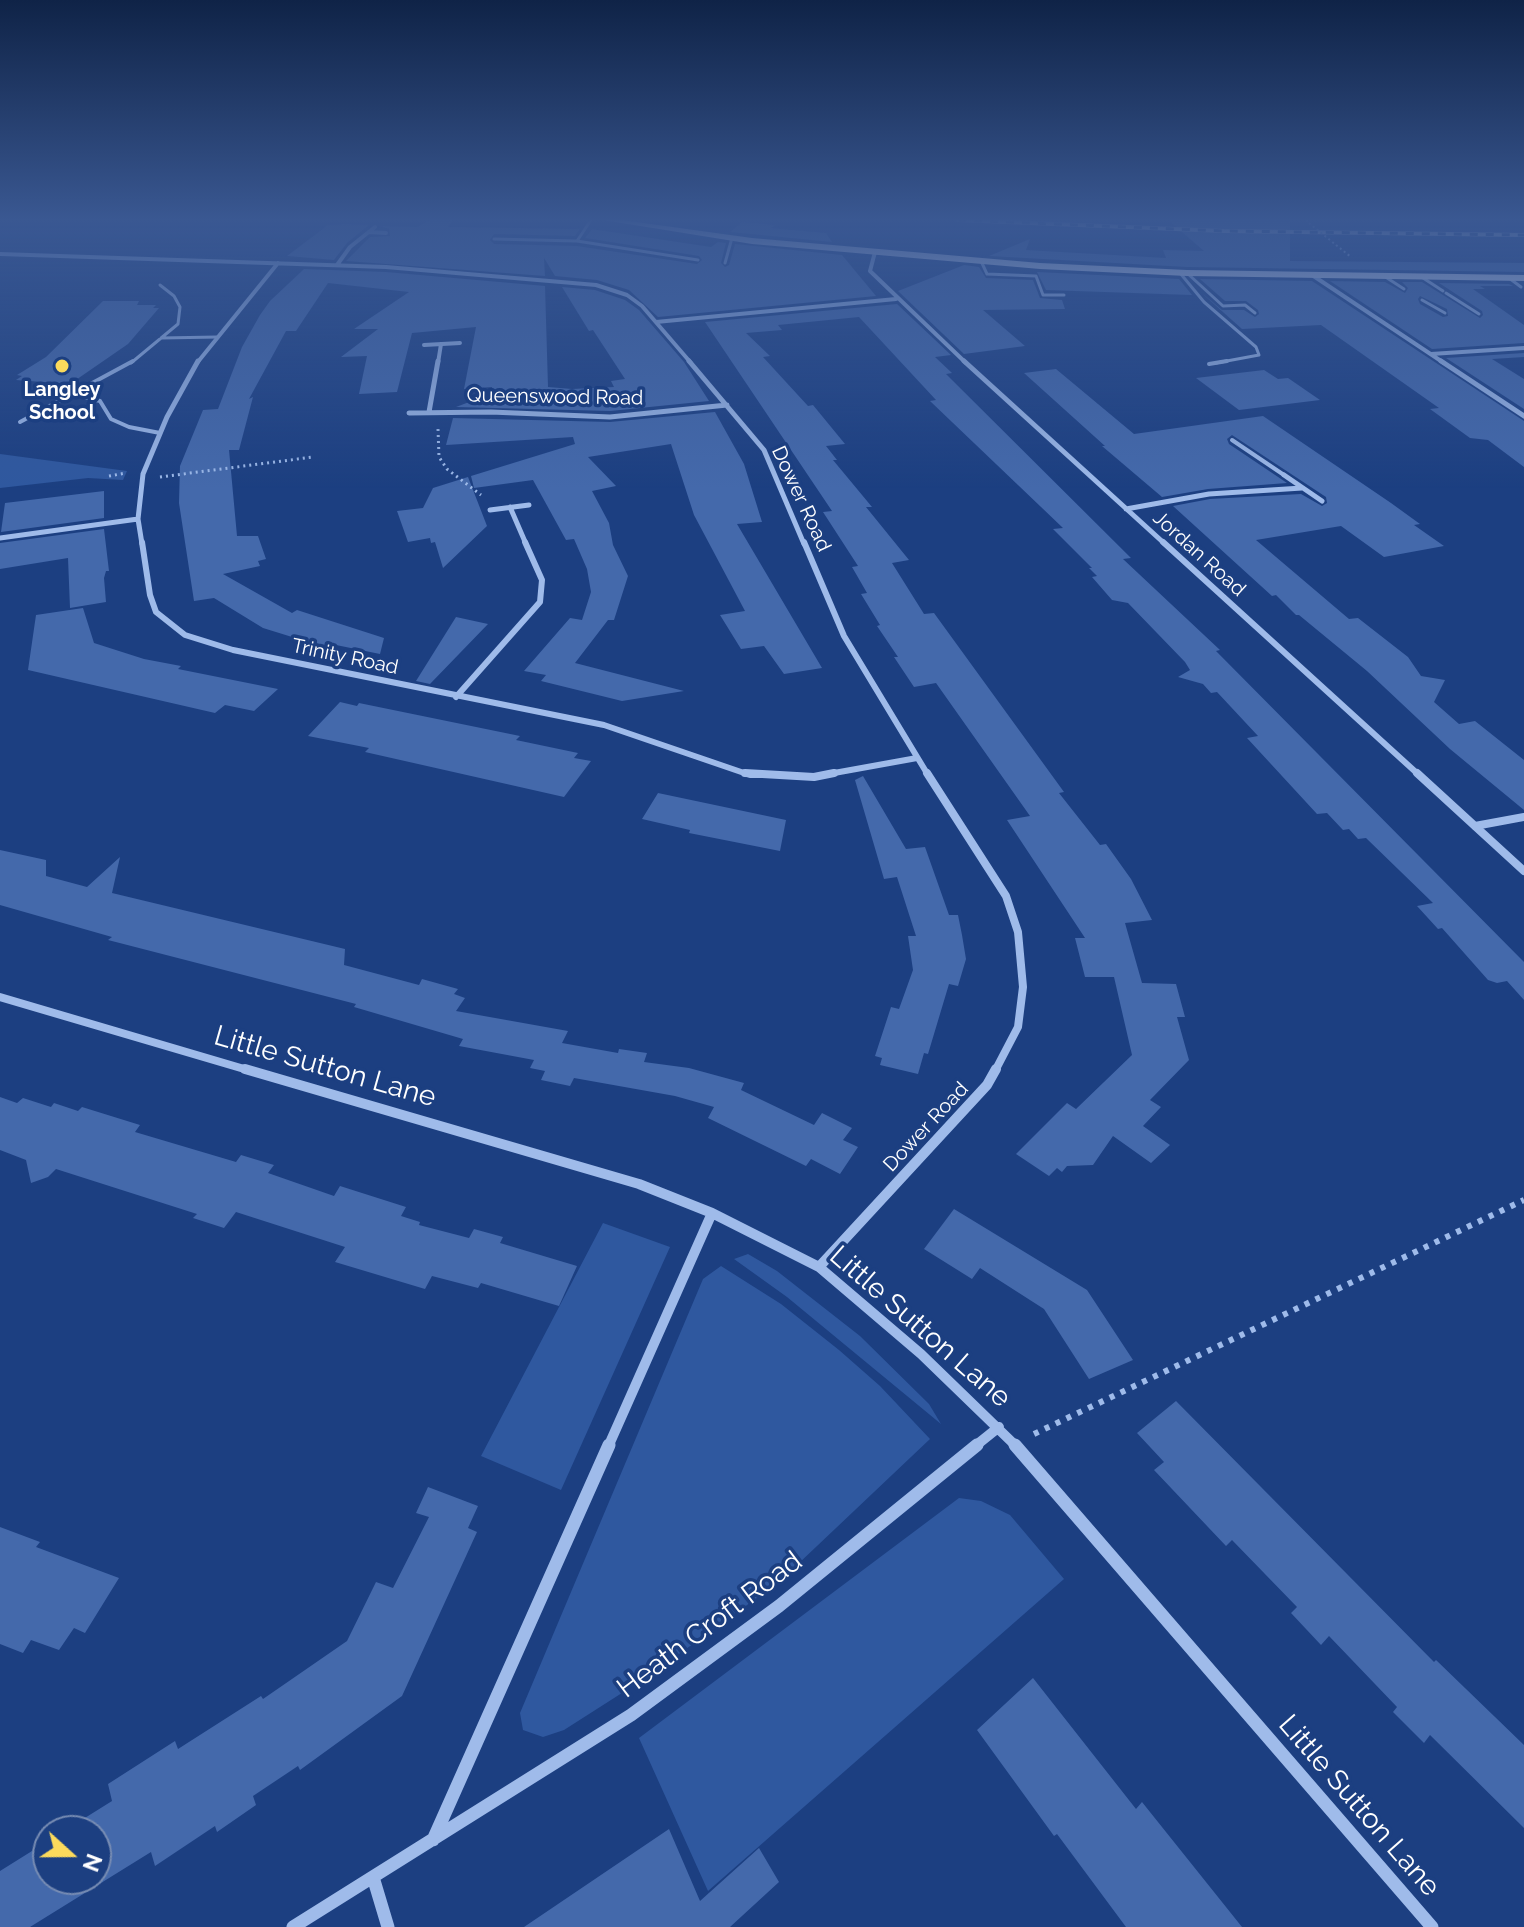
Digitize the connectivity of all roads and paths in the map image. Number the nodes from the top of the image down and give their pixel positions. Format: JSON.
{"nodes":[{"id":1,"x":180,"y":310,"type":"edge"},
{"id":2,"x":239,"y":310,"type":"edge"},
{"id":3,"x":643,"y":310,"type":"edge"},
{"id":4,"x":782,"y":310,"type":"edge"},
{"id":5,"x":908,"y":310,"type":"edge"},
{"id":6,"x":1213,"y":310,"type":"edge"},
{"id":7,"x":1251,"y":310,"type":"edge"},
{"id":8,"x":1364,"y":310,"type":"edge"},
{"id":9,"x":1440,"y":310,"type":"edge"},
{"id":10,"x":1473,"y":310,"type":"edge"},
{"id":11,"x":1255,"y":313,"type":"dead end"},
{"id":12,"x":1445,"y":313,"type":"dead end"},
{"id":13,"x":1479,"y":314,"type":"dead end"},
{"id":14,"x":656,"y":322,"type":"junction"},
{"id":15,"x":217,"y":337,"type":"junction"},
{"id":16,"x":161,"y":338,"type":"junction"},
{"id":17,"x":460,"y":343,"type":"dead end"},
{"id":18,"x":441,"y":344,"type":"junction"},
{"id":19,"x":424,"y":345,"type":"dead end"},
{"id":20,"x":1524,"y":348,"type":"edge"},
{"id":21,"x":1430,"y":355,"type":"junction"},
{"id":22,"x":1209,"y":364,"type":"dead end"},
{"id":23,"x":76,"y":395,"type":"junction"},
{"id":24,"x":727,"y":405,"type":"junction"},
{"id":25,"x":429,"y":412,"type":"junction"},
{"id":26,"x":437,"y":412,"type":"junction"},
{"id":27,"x":409,"y":413,"type":"dead end"},
{"id":28,"x":1524,"y":416,"type":"edge"},
{"id":29,"x":20,"y":422,"type":"dead end"},
{"id":30,"x":160,"y":433,"type":"junction"},
{"id":31,"x":1232,"y":440,"type":"dead end"},
{"id":32,"x":313,"y":457,"type":"dead end"},
{"id":33,"x":1284,"y":475,"type":"joint"},
{"id":34,"x":143,"y":479,"type":"junction"},
{"id":35,"x":1302,"y":488,"type":"junction"},
{"id":36,"x":1322,"y":501,"type":"dead end"},
{"id":37,"x":529,"y":505,"type":"dead end"},
{"id":38,"x":510,"y":507,"type":"junction"},
{"id":39,"x":499,"y":509,"type":"junction"},
{"id":40,"x":1126,"y":509,"type":"junction"},
{"id":41,"x":490,"y":510,"type":"dead end"},
{"id":42,"x":138,"y":519,"type":"junction"},
{"id":43,"x":0,"y":538,"type":"edge"},
{"id":44,"x":456,"y":697,"type":"junction"},
{"id":45,"x":917,"y":758,"type":"junction"},
{"id":46,"x":1524,"y":817,"type":"edge"},
{"id":47,"x":1475,"y":826,"type":"junction"},
{"id":48,"x":1524,"y":871,"type":"edge"},
{"id":49,"x":0,"y":997,"type":"edge"},
{"id":50,"x":1524,"y":1200,"type":"edge"},
{"id":51,"x":712,"y":1213,"type":"junction"},
{"id":52,"x":819,"y":1267,"type":"junction"},
{"id":53,"x":999,"y":1427,"type":"junction"},
{"id":54,"x":1014,"y":1444,"type":"junction"},
{"id":55,"x":433,"y":1840,"type":"junction"},
{"id":56,"x":373,"y":1877,"type":"junction"},
{"id":57,"x":293,"y":1927,"type":"edge"},
{"id":58,"x":388,"y":1927,"type":"edge"},
{"id":59,"x":1432,"y":1927,"type":"edge"}],
"edges":[{"from":1,"to":16,"type":"lane"},
{"from":2,"to":15,"type":"street","name":"Trinity Road"},
{"from":3,"to":14,"type":"street","name":"Dower Road"},
{"from":4,"to":14,"type":"street"},
{"from":5,"to":40,"type":"street","name":"Jordan Road"},
{"from":6,"to":22,"type":"lane"},
{"from":7,"to":11,"type":"lane"},
{"from":8,"to":21,"type":"street"},
{"from":9,"to":12,"type":"lane"},
{"from":10,"to":13,"type":"lane"},
{"from":14,"to":24,"type":"street","name":"Dower Road"},
{"from":15,"to":16,"type":"lane"},
{"from":15,"to":30,"type":"street","name":"Trinity Road"},
{"from":16,"to":23,"type":"lane"},
{"from":17,"to":18,"type":"street"},
{"from":18,"to":19,"type":"street"},
{"from":18,"to":25,"type":"street","name":"Queenswood Road"},
{"from":20,"to":21,"type":"street"},
{"from":21,"to":28,"type":"street"},
{"from":23,"to":29,"type":"lane"},
{"from":23,"to":30,"type":"lane"},
{"from":24,"to":26,"type":"street","name":"Queenswood Road"},
{"from":24,"to":45,"type":"street","name":"Dower Road"},
{"from":25,"to":26,"type":"street","name":"Queenswood Road"},
{"from":25,"to":27,"type":"street","name":"Queenswood Road"},
{"from":26,"to":39,"type":"path"},
{"from":30,"to":34,"type":"street","name":"Trinity Road"},
{"from":31,"to":33,"type":"lane"},
{"from":32,"to":34,"type":"path"},
{"from":33,"to":35,"type":"street"},
{"from":34,"to":42,"type":"street","name":"Trinity Road"},
{"from":35,"to":36,"type":"street"},
{"from":35,"to":40,"type":"street"},
{"from":37,"to":38,"type":"street"},
{"from":38,"to":39,"type":"street"},
{"from":38,"to":44,"type":"street"},
{"from":39,"to":41,"type":"street"},
{"from":40,"to":47,"type":"street","name":"Jordan Road"},
{"from":42,"to":43,"type":"street"},
{"from":42,"to":44,"type":"street","name":"Trinity Road"},
{"from":44,"to":45,"type":"street","name":"Trinity Road"},
{"from":45,"to":52,"type":"street","name":"Dower Road"},
{"from":46,"to":47,"type":"street"},
{"from":47,"to":48,"type":"street","name":"Jordan Road"},
{"from":49,"to":51,"type":"street","name":"Little Sutton Lane"},
{"from":50,"to":54,"type":"path"},
{"from":51,"to":52,"type":"street","name":"Little Sutton Lane"},
{"from":51,"to":55,"type":"street"},
{"from":52,"to":53,"type":"street","name":"Little Sutton Lane"},
{"from":53,"to":54,"type":"street","name":"Little Sutton Lane"},
{"from":53,"to":55,"type":"street","name":"Heath Croft Road"},
{"from":54,"to":59,"type":"street","name":"Little Sutton Lane"},
{"from":55,"to":56,"type":"street","name":"Heath Croft Road"},
{"from":56,"to":57,"type":"street","name":"Heath Croft Road"},
{"from":56,"to":58,"type":"street"}]}
